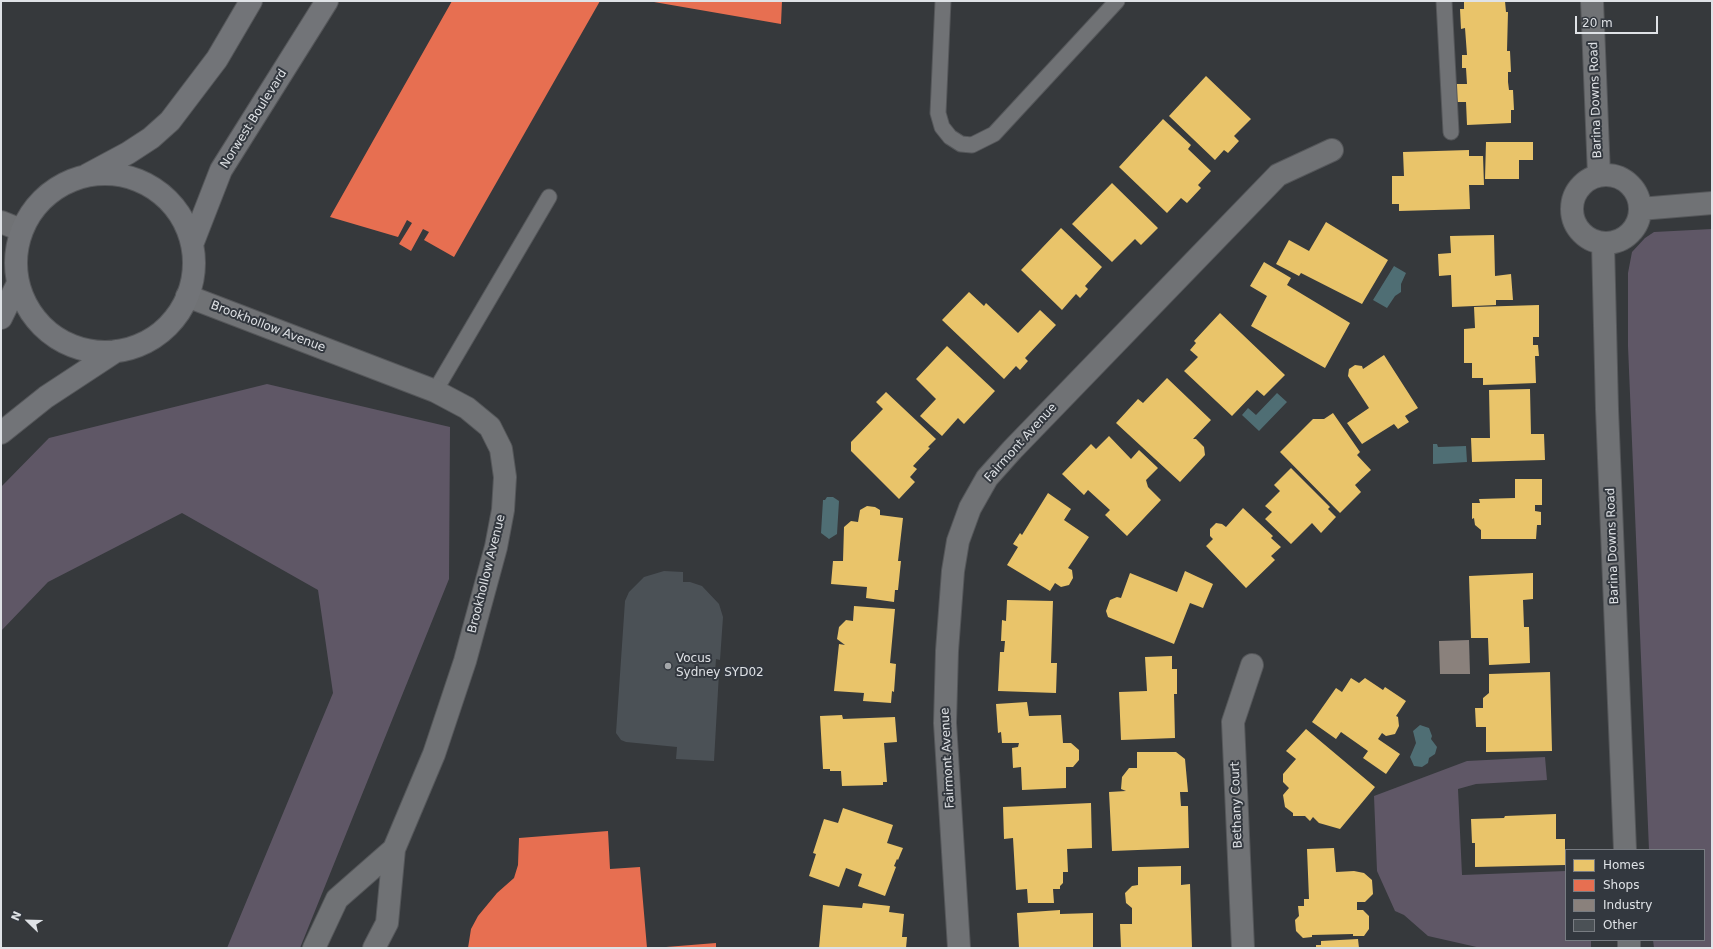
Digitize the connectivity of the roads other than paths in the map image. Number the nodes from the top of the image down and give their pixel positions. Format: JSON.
{"nodes":[{"id":1,"x":251,"y":1,"type":"edge"},
{"id":2,"x":327,"y":1,"type":"edge"},
{"id":3,"x":943,"y":1,"type":"edge"},
{"id":4,"x":1117,"y":1,"type":"edge"},
{"id":5,"x":1444,"y":1,"type":"edge"},
{"id":6,"x":1592,"y":1,"type":"edge"},
{"id":7,"x":1451,"y":132,"type":"dead end"},
{"id":8,"x":1332,"y":150,"type":"dead end"},
{"id":9,"x":85,"y":175,"type":"junction"},
{"id":10,"x":1599,"y":175,"type":"junction"},
{"id":11,"x":549,"y":197,"type":"dead end"},
{"id":12,"x":1712,"y":203,"type":"edge"},
{"id":13,"x":1640,"y":208,"type":"junction"},
{"id":14,"x":1,"y":222,"type":"edge"},
{"id":15,"x":21,"y":230,"type":"junction"},
{"id":16,"x":193,"y":242,"type":"junction"},
{"id":17,"x":1603,"y":243,"type":"junction"},
{"id":18,"x":18,"y":283,"type":"junction"},
{"id":19,"x":187,"y":296,"type":"junction"},
{"id":20,"x":1,"y":318,"type":"edge"},
{"id":21,"x":116,"y":351,"type":"junction"},
{"id":22,"x":435,"y":391,"type":"junction"},
{"id":23,"x":1,"y":433,"type":"edge"},
{"id":24,"x":1252,"y":665,"type":"dead end"},
{"id":25,"x":394,"y":849,"type":"junction"},
{"id":26,"x":1625,"y":849,"type":"edge"},
{"id":27,"x":314,"y":948,"type":"edge"},
{"id":28,"x":374,"y":948,"type":"edge"},
{"id":29,"x":959,"y":948,"type":"edge"},
{"id":30,"x":1242,"y":948,"type":"edge"}],
"edges":[{"from":1,"to":9,"type":"main road"},
{"from":2,"to":16,"type":"main road","name":"Norwest Boulevard"},
{"from":3,"to":4,"type":"lane"},
{"from":5,"to":7,"type":"lane"},
{"from":6,"to":10,"type":"street","name":"Barina Downs Road"},
{"from":8,"to":29,"type":"street","name":"Fairmont Avenue"},
{"from":9,"to":15,"type":"main road"},
{"from":9,"to":16,"type":"main road"},
{"from":10,"to":13,"type":"street"},
{"from":10,"to":17,"type":"street"},
{"from":11,"to":22,"type":"lane"},
{"from":12,"to":13,"type":"street"},
{"from":13,"to":17,"type":"street"},
{"from":14,"to":15,"type":"street"},
{"from":15,"to":18,"type":"main road"},
{"from":16,"to":19,"type":"main road"},
{"from":17,"to":26,"type":"street","name":"Barina Downs Road"},
{"from":18,"to":20,"type":"main road"},
{"from":18,"to":21,"type":"main road"},
{"from":19,"to":21,"type":"main road"},
{"from":19,"to":22,"type":"street","name":"Brookhollow Avenue"},
{"from":21,"to":23,"type":"main road"},
{"from":22,"to":25,"type":"street","name":"Brookhollow Avenue"},
{"from":24,"to":30,"type":"street","name":"Bethany Court"},
{"from":25,"to":27,"type":"street","name":"Brookhollow Avenue"},
{"from":25,"to":28,"type":"street","name":"Brookhollow Avenue"}]}
